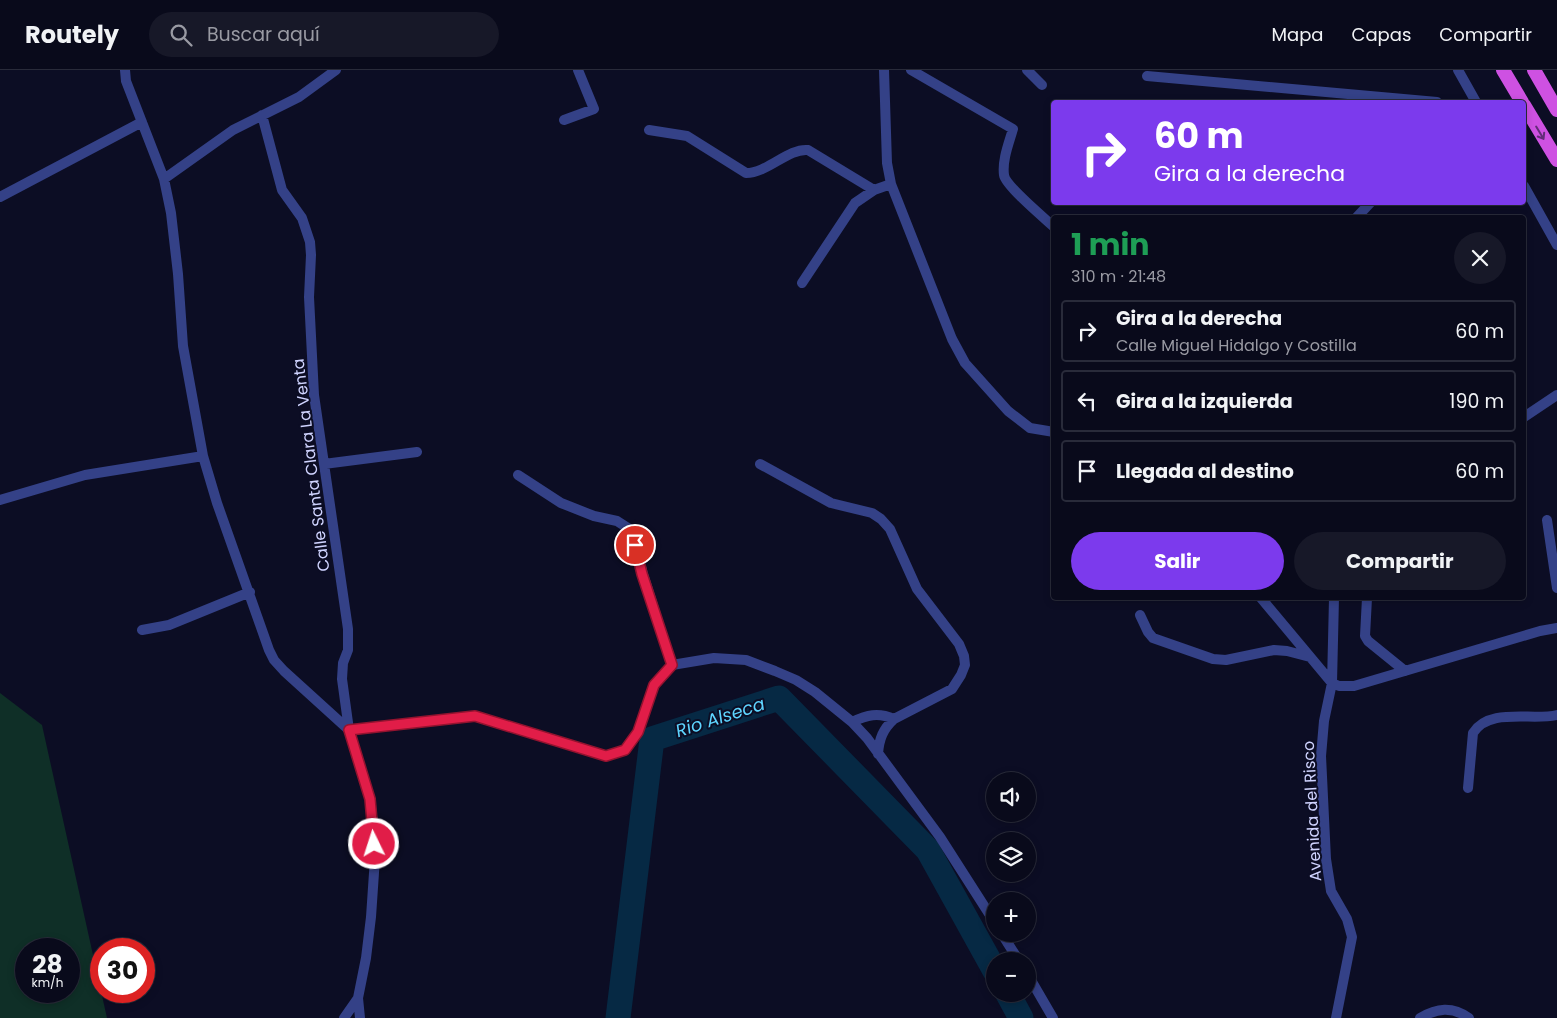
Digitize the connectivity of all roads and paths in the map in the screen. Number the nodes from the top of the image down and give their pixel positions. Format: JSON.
{"nodes":[{"id":1,"x":119,"y":70,"type":"edge"},
{"id":2,"x":336,"y":70,"type":"edge"},
{"id":3,"x":578,"y":70,"type":"edge"},
{"id":4,"x":884,"y":70,"type":"edge"},
{"id":5,"x":911,"y":70,"type":"edge"},
{"id":6,"x":1027,"y":70,"type":"edge"},
{"id":7,"x":1458,"y":70,"type":"edge"},
{"id":8,"x":1502,"y":70,"type":"edge"},
{"id":9,"x":1534,"y":70,"type":"edge"},
{"id":10,"x":126,"y":75,"type":"edge"},
{"id":11,"x":1148,"y":76,"type":"dead end"},
{"id":12,"x":1042,"y":85,"type":"dead end"},
{"id":13,"x":1416,"y":100,"type":"edge"},
{"id":14,"x":1475,"y":100,"type":"edge"},
{"id":15,"x":1521,"y":100,"type":"edge"},
{"id":16,"x":1526,"y":109,"type":"edge"},
{"id":17,"x":1557,"y":110,"type":"edge"},
{"id":18,"x":262,"y":115,"type":"junction"},
{"id":19,"x":564,"y":120,"type":"dead end"},
{"id":20,"x":142,"y":122,"type":"junction"},
{"id":21,"x":650,"y":130,"type":"dead end"},
{"id":22,"x":1557,"y":160,"type":"edge"},
{"id":23,"x":164,"y":179,"type":"junction"},
{"id":24,"x":891,"y":184,"type":"junction"},
{"id":25,"x":874,"y":190,"type":"junction"},
{"id":26,"x":1526,"y":190,"type":"edge"},
{"id":27,"x":0,"y":197,"type":"edge"},
{"id":28,"x":1368,"y":205,"type":"edge"},
{"id":29,"x":1359,"y":215,"type":"edge"},
{"id":30,"x":1051,"y":224,"type":"edge"},
{"id":31,"x":1557,"y":245,"type":"edge"},
{"id":32,"x":802,"y":283,"type":"dead end"},
{"id":33,"x":1557,"y":395,"type":"edge"},
{"id":34,"x":1526,"y":416,"type":"edge"},
{"id":35,"x":1051,"y":432,"type":"edge"},
{"id":36,"x":417,"y":452,"type":"dead end"},
{"id":37,"x":203,"y":456,"type":"junction"},
{"id":38,"x":324,"y":464,"type":"junction"},
{"id":39,"x":760,"y":464,"type":"dead end"},
{"id":40,"x":518,"y":475,"type":"dead end"},
{"id":41,"x":0,"y":500,"type":"edge"},
{"id":42,"x":1547,"y":520,"type":"dead end"},
{"id":43,"x":1557,"y":588,"type":"edge"},
{"id":44,"x":250,"y":592,"type":"junction"},
{"id":45,"x":1262,"y":600,"type":"edge"},
{"id":46,"x":1334,"y":600,"type":"edge"},
{"id":47,"x":1366,"y":600,"type":"edge"},
{"id":48,"x":1140,"y":615,"type":"dead end"},
{"id":49,"x":1557,"y":628,"type":"edge"},
{"id":50,"x":142,"y":630,"type":"dead end"},
{"id":51,"x":1310,"y":657,"type":"junction"},
{"id":52,"x":672,"y":665,"type":"junction"},
{"id":53,"x":1406,"y":671,"type":"junction"},
{"id":54,"x":1332,"y":683,"type":"junction"},
{"id":55,"x":1557,"y":715,"type":"edge"},
{"id":56,"x":894,"y":719,"type":"junction"},
{"id":57,"x":852,"y":722,"type":"junction"},
{"id":58,"x":349,"y":730,"type":"junction"},
{"id":59,"x":878,"y":754,"type":"junction"},
{"id":60,"x":1468,"y":788,"type":"dead end"},
{"id":61,"x":986,"y":909,"type":"edge"},
{"id":62,"x":1036,"y":989,"type":"edge"},
{"id":63,"x":358,"y":998,"type":"junction"},
{"id":64,"x":344,"y":1018,"type":"edge"},
{"id":65,"x":360,"y":1018,"type":"edge"},
{"id":66,"x":1053,"y":1018,"type":"edge"},
{"id":67,"x":1336,"y":1018,"type":"edge"},
{"id":68,"x":1420,"y":1018,"type":"edge"},
{"id":69,"x":1469,"y":1018,"type":"edge"}],
"edges":[{"from":1,"to":10,"type":"street"},
{"from":2,"to":18,"type":"street"},
{"from":3,"to":19,"type":"street"},
{"from":4,"to":24,"type":"street"},
{"from":5,"to":30,"type":"street"},
{"from":6,"to":12,"type":"street"},
{"from":7,"to":14,"type":"street"},
{"from":8,"to":15,"type":"highway"},
{"from":9,"to":17,"type":"highway"},
{"from":10,"to":20,"type":"street"},
{"from":11,"to":13,"type":"street"},
{"from":16,"to":22,"type":"highway","one_way":true},
{"from":18,"to":23,"type":"street"},
{"from":18,"to":38,"type":"street","name":"Calle Santa Clara La Venta"},
{"from":20,"to":23,"type":"street"},
{"from":20,"to":27,"type":"street"},
{"from":21,"to":25,"type":"street"},
{"from":23,"to":37,"type":"street"},
{"from":24,"to":25,"type":"street"},
{"from":24,"to":35,"type":"street"},
{"from":25,"to":32,"type":"street"},
{"from":26,"to":31,"type":"street"},
{"from":28,"to":29,"type":"street"},
{"from":33,"to":34,"type":"street"},
{"from":36,"to":38,"type":"street"},
{"from":37,"to":41,"type":"street"},
{"from":37,"to":44,"type":"street"},
{"from":38,"to":58,"type":"street","name":"Calle Santa Clara La Venta"},
{"from":39,"to":56,"type":"street"},
{"from":40,"to":52,"type":"street"},
{"from":42,"to":43,"type":"street"},
{"from":44,"to":50,"type":"street"},
{"from":44,"to":58,"type":"street"},
{"from":45,"to":51,"type":"street"},
{"from":46,"to":54,"type":"street","name":"Avenida del Risco"},
{"from":47,"to":53,"type":"street"},
{"from":48,"to":51,"type":"street"},
{"from":49,"to":53,"type":"street"},
{"from":51,"to":54,"type":"street"},
{"from":52,"to":57,"type":"street"},
{"from":52,"to":58,"type":"street"},
{"from":53,"to":54,"type":"street"},
{"from":54,"to":67,"type":"street","name":"Avenida del Risco"},
{"from":55,"to":60,"type":"street"},
{"from":56,"to":57,"type":"street"},
{"from":56,"to":59,"type":"street"},
{"from":57,"to":59,"type":"street"},
{"from":58,"to":63,"type":"street"},
{"from":59,"to":61,"type":"street"},
{"from":62,"to":66,"type":"street"},
{"from":63,"to":64,"type":"street"},
{"from":63,"to":65,"type":"street"},
{"from":68,"to":69,"type":"street"}]}
